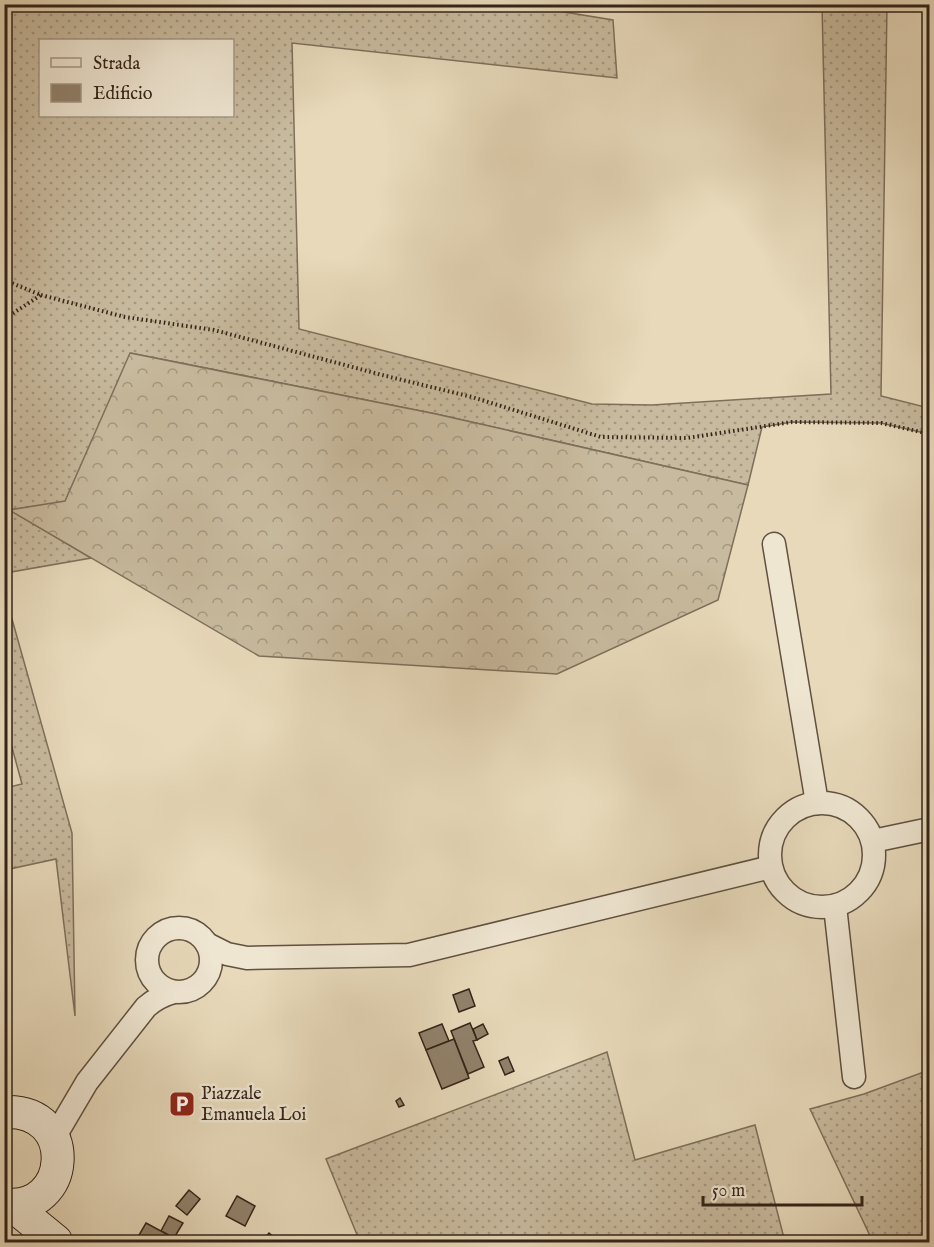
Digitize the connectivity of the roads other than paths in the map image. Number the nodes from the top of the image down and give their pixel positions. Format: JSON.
{"nodes":[{"id":1,"x":774,"y":544,"type":"dead end"},
{"id":2,"x":817,"y":803,"type":"junction"},
{"id":3,"x":930,"y":829,"type":"edge"},
{"id":4,"x":873,"y":841,"type":"junction"},
{"id":5,"x":771,"y":867,"type":"junction"},
{"id":6,"x":835,"y":906,"type":"junction"},
{"id":7,"x":207,"y":944,"type":"junction"},
{"id":8,"x":152,"y":976,"type":"junction"},
{"id":9,"x":174,"y":992,"type":"junction"},
{"id":10,"x":146,"y":1007,"type":"junction"},
{"id":11,"x":854,"y":1077,"type":"dead end"},
{"id":12,"x":87,"y":1082,"type":"junction"},
{"id":13,"x":18,"y":1114,"type":"edge"},
{"id":14,"x":54,"y":1138,"type":"junction"},
{"id":15,"x":48,"y":1189,"type":"junction"},
{"id":16,"x":8,"y":1205,"type":"edge"},
{"id":17,"x":56,"y":1242,"type":"edge"}],
"edges":[{"from":1,"to":2,"type":"street"},
{"from":2,"to":4,"type":"street"},
{"from":2,"to":5,"type":"street"},
{"from":3,"to":4,"type":"street"},
{"from":4,"to":6,"type":"street"},
{"from":5,"to":6,"type":"street"},
{"from":5,"to":7,"type":"street"},
{"from":6,"to":11,"type":"street"},
{"from":7,"to":8,"type":"street"},
{"from":7,"to":9,"type":"street"},
{"from":8,"to":9,"type":"street"},
{"from":8,"to":10,"type":"street"},
{"from":9,"to":10,"type":"street"},
{"from":10,"to":12,"type":"street"},
{"from":12,"to":13,"type":"street"},
{"from":12,"to":14,"type":"street"},
{"from":13,"to":14,"type":"main road"},
{"from":14,"to":15,"type":"main road"},
{"from":15,"to":16,"type":"main road"},
{"from":15,"to":17,"type":"main road"},
{"from":16,"to":17,"type":"main road"}]}
